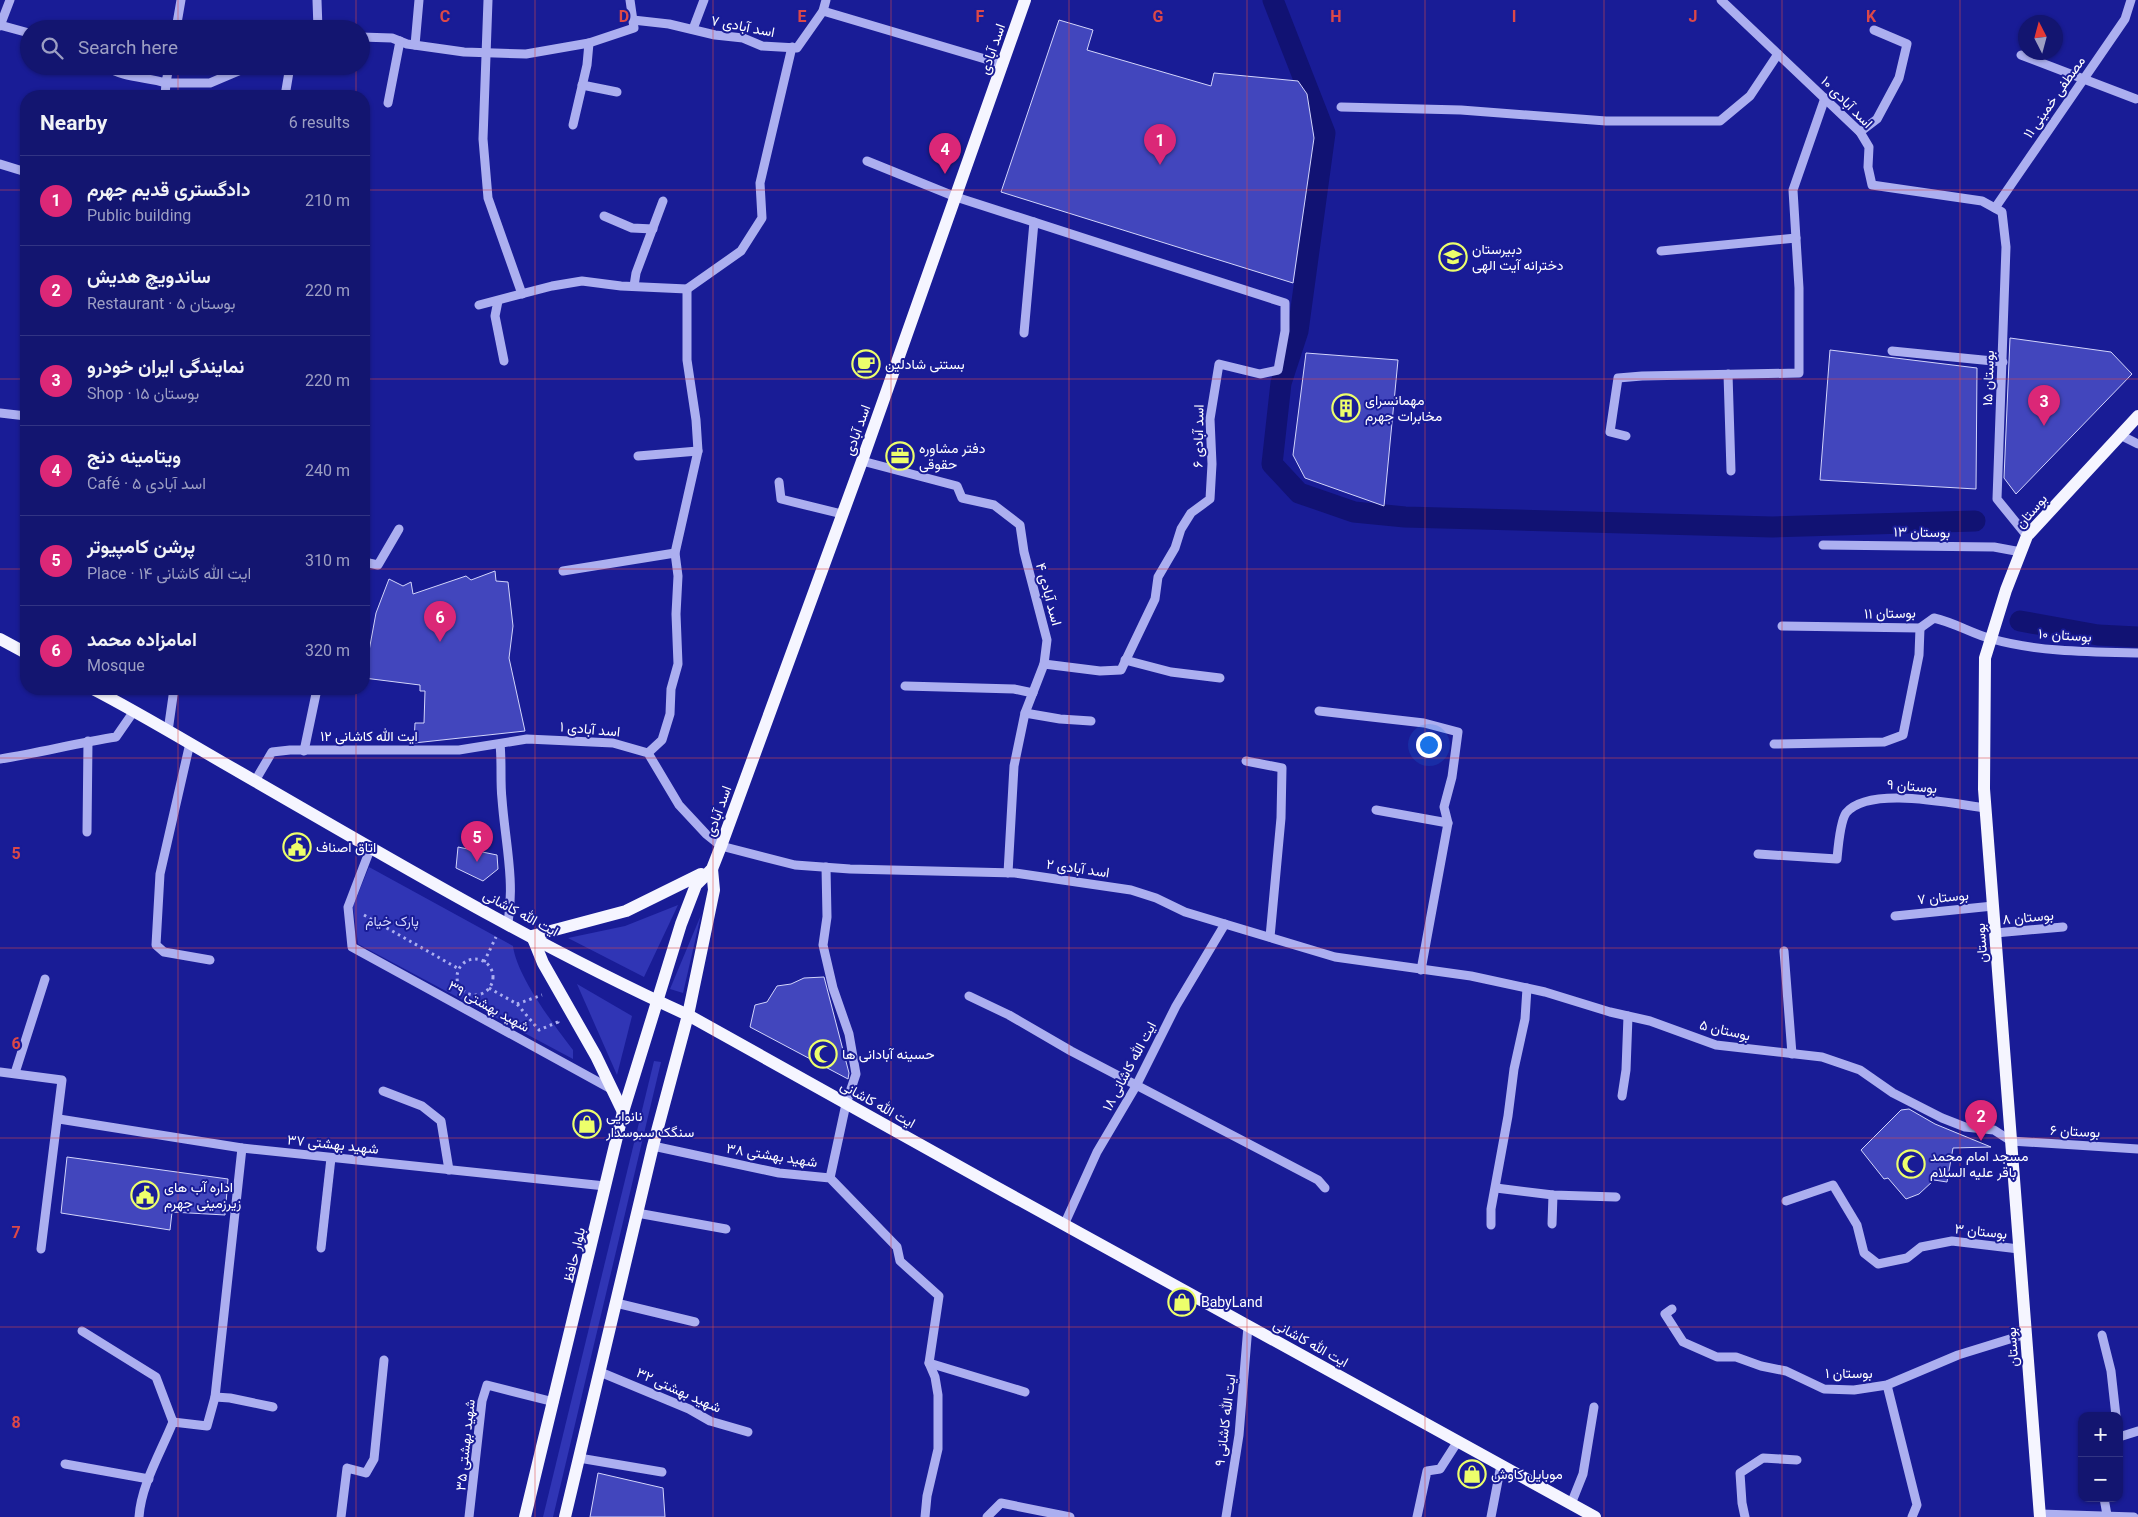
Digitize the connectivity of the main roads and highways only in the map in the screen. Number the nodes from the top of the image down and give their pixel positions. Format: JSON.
{"nodes":[{"id":1,"x":1025,"y":0,"type":"edge"},
{"id":2,"x":2138,"y":416,"type":"edge"},
{"id":3,"x":0,"y":640,"type":"edge"},
{"id":4,"x":20,"y":650,"type":"edge"},
{"id":5,"x":104,"y":695,"type":"edge"},
{"id":6,"x":712,"y":869,"type":"junction"},
{"id":7,"x":532,"y":936,"type":"junction"},
{"id":8,"x":656,"y":1001,"type":"junction"},
{"id":9,"x":688,"y":1015,"type":"junction"},
{"id":10,"x":623,"y":1112,"type":"junction"},
{"id":11,"x":2040,"y":1516,"type":"edge"},
{"id":12,"x":525,"y":1517,"type":"edge"},
{"id":13,"x":565,"y":1517,"type":"edge"},
{"id":14,"x":1596,"y":1517,"type":"edge"}],
"edges":[{"from":1,"to":6,"type":"main road","name":"اسد آبادی"},
{"from":2,"to":11,"type":"main road","name":"بوستان"},
{"from":3,"to":4,"type":"main road"},
{"from":5,"to":7,"type":"main road","name":"ایت الله کاشانی"},
{"from":6,"to":7,"type":"main road"},
{"from":6,"to":8,"type":"main road","name":"اسد آبادی"},
{"from":6,"to":9,"type":"main road","name":"اسد آبادی"},
{"from":7,"to":8,"type":"main road","name":"ایت الله کاشانی"},
{"from":7,"to":10,"type":"main road"},
{"from":8,"to":9,"type":"main road","name":"ایت الله کاشانی"},
{"from":8,"to":10,"type":"main road","name":"بلوار حافظ"},
{"from":9,"to":13,"type":"main road"},
{"from":9,"to":14,"type":"main road","name":"ایت الله کاشانی"},
{"from":10,"to":12,"type":"main road","name":"بلوار حافظ"}]}
